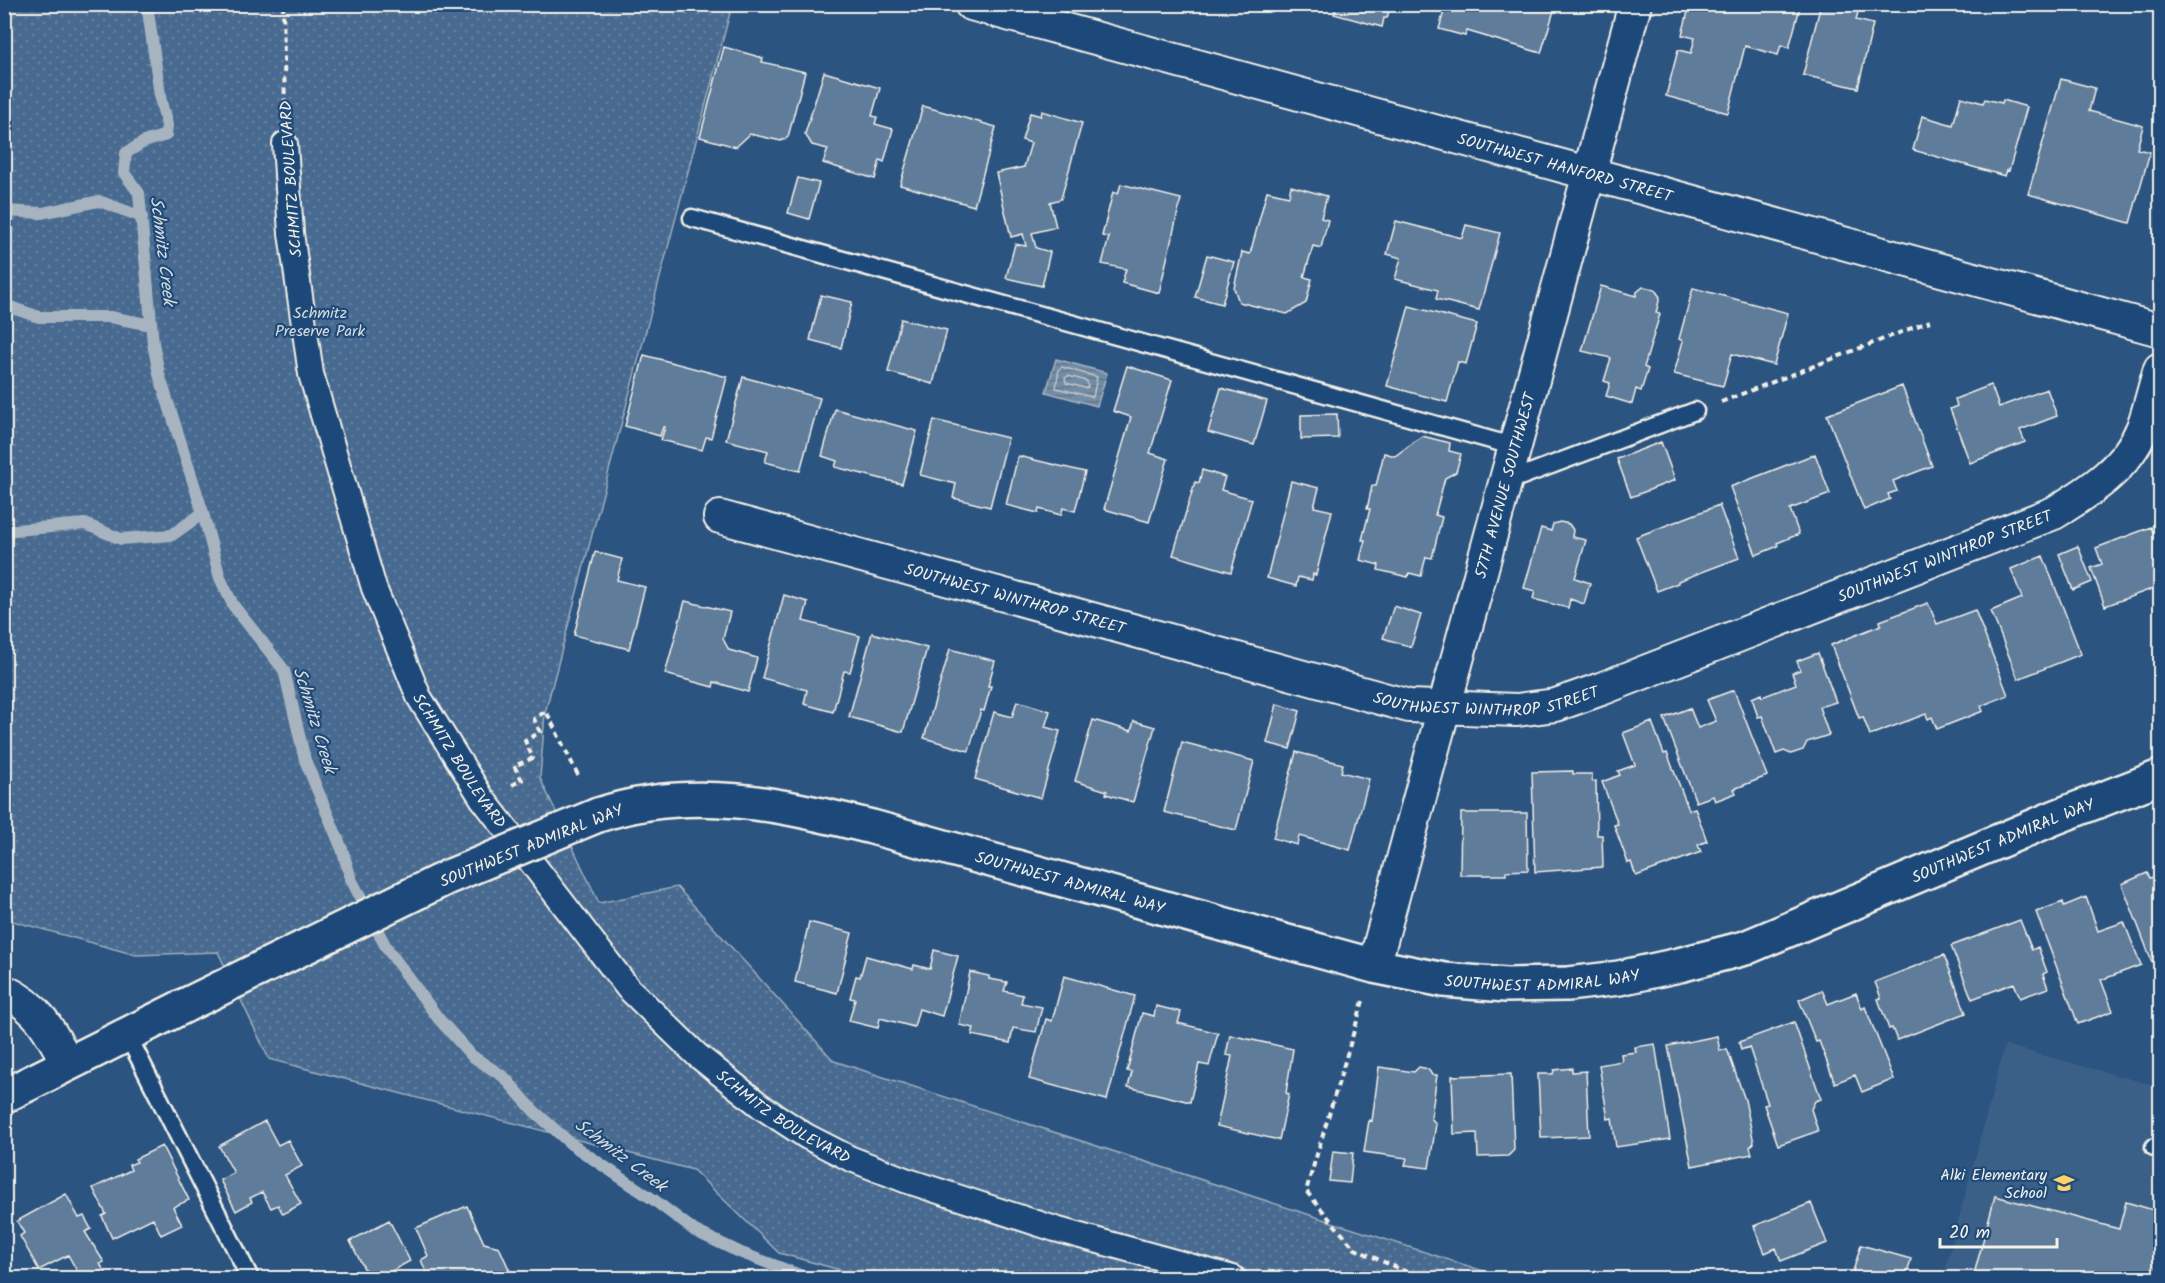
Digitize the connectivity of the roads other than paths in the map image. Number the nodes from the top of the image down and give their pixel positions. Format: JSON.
{"nodes":[{"id":1,"x":971,"y":4,"type":"edge"},
{"id":2,"x":1635,"y":4,"type":"edge"},
{"id":3,"x":1062,"y":16,"type":"edge"},
{"id":4,"x":285,"y":144,"type":"road end"},
{"id":5,"x":1589,"y":174,"type":"junction"},
{"id":6,"x":692,"y":218,"type":"dead end"},
{"id":7,"x":2160,"y":330,"type":"edge"},
{"id":8,"x":2160,"y":369,"type":"edge"},
{"id":9,"x":1695,"y":411,"type":"road end"},
{"id":10,"x":1516,"y":447,"type":"junction"},
{"id":11,"x":1506,"y":482,"type":"junction"},
{"id":12,"x":720,"y":518,"type":"dead end"},
{"id":13,"x":1445,"y":708,"type":"junction"},
{"id":14,"x":2160,"y":777,"type":"edge"},
{"id":15,"x":1374,"y":966,"type":"junction"},
{"id":16,"x":4,"y":991,"type":"edge"},
{"id":17,"x":127,"y":1034,"type":"junction"},
{"id":18,"x":68,"y":1064,"type":"junction"},
{"id":19,"x":4,"y":1096,"type":"edge"},
{"id":20,"x":244,"y":1278,"type":"edge"},
{"id":21,"x":1233,"y":1278,"type":"edge"}],
"edges":[{"from":1,"to":3,"type":"street","name":"SOUTHWEST HANFORD STREET"},
{"from":2,"to":5,"type":"street","name":"57TH AVENUE SOUTHWEST"},
{"from":3,"to":5,"type":"street","name":"SOUTHWEST HANFORD STREET"},
{"from":4,"to":21,"type":"street","name":"SCHMITZ BOULEVARD"},
{"from":5,"to":7,"type":"street","name":"SOUTHWEST HANFORD STREET"},
{"from":5,"to":10,"type":"street","name":"57TH AVENUE SOUTHWEST"},
{"from":6,"to":10,"type":"lane"},
{"from":8,"to":13,"type":"street","name":"SOUTHWEST WINTHROP STREET"},
{"from":9,"to":11,"type":"lane"},
{"from":10,"to":11,"type":"street","name":"57TH AVENUE SOUTHWEST"},
{"from":11,"to":13,"type":"street","name":"57TH AVENUE SOUTHWEST"},
{"from":12,"to":13,"type":"street","name":"SOUTHWEST WINTHROP STREET"},
{"from":13,"to":15,"type":"street","name":"57TH AVENUE SOUTHWEST"},
{"from":14,"to":15,"type":"main road","name":"SOUTHWEST ADMIRAL WAY"},
{"from":15,"to":17,"type":"main road","name":"SOUTHWEST ADMIRAL WAY","bridge":true},
{"from":16,"to":18,"type":"street"},
{"from":17,"to":18,"type":"main road","name":"SOUTHWEST ADMIRAL WAY"},
{"from":17,"to":20,"type":"lane"},
{"from":18,"to":19,"type":"main road","name":"SOUTHWEST ADMIRAL WAY"}]}
